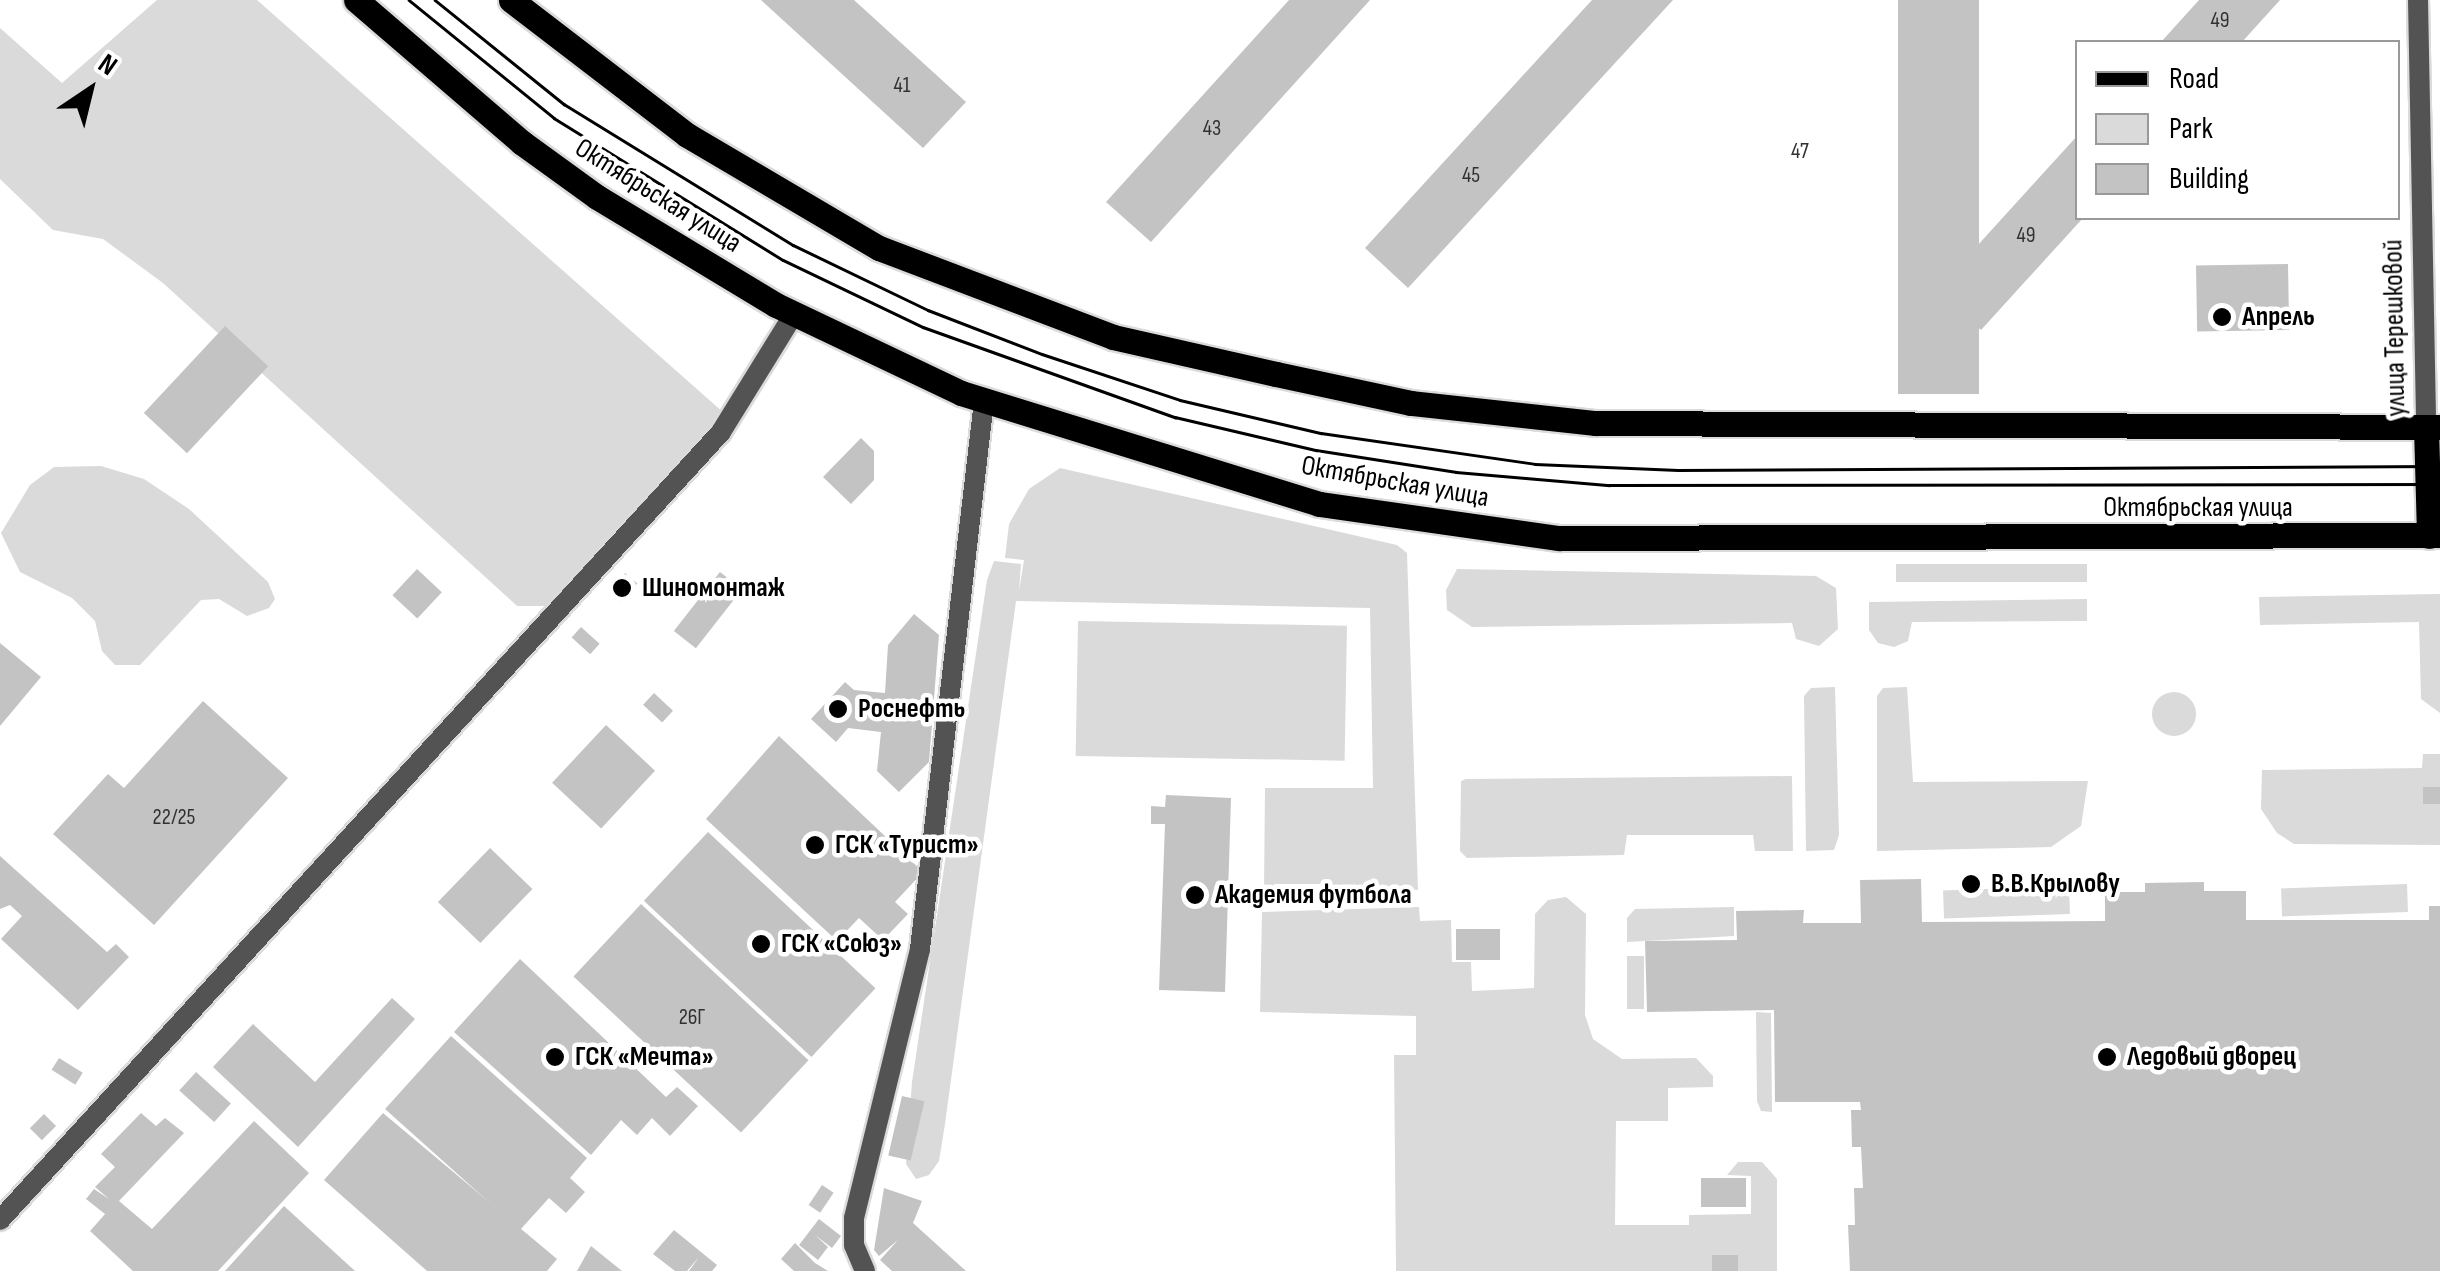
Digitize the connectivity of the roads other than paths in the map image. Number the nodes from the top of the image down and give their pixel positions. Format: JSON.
{"nodes":[{"id":1,"x":356,"y":0,"type":"edge"},
{"id":2,"x":511,"y":0,"type":"edge"},
{"id":3,"x":2418,"y":0,"type":"edge"},
{"id":4,"x":794,"y":314,"type":"junction"},
{"id":5,"x":984,"y":401,"type":"junction"},
{"id":6,"x":2433,"y":427,"type":"edge"},
{"id":7,"x":2434,"y":536,"type":"edge"},
{"id":8,"x":0,"y":1220,"type":"edge"},
{"id":9,"x":865,"y":1271,"type":"edge"}],
"edges":[{"from":1,"to":4,"type":"main road","name":"Октябрьская улица"},
{"from":2,"to":6,"type":"main road"},
{"from":3,"to":6,"type":"street","name":"улица Терешковой"},
{"from":4,"to":5,"type":"main road","name":"Октябрьская улица"},
{"from":4,"to":8,"type":"street"},
{"from":5,"to":7,"type":"main road","name":"Октябрьская улица"},
{"from":5,"to":9,"type":"street"},
{"from":6,"to":7,"type":"main road","name":"улица Терешковой"}]}
